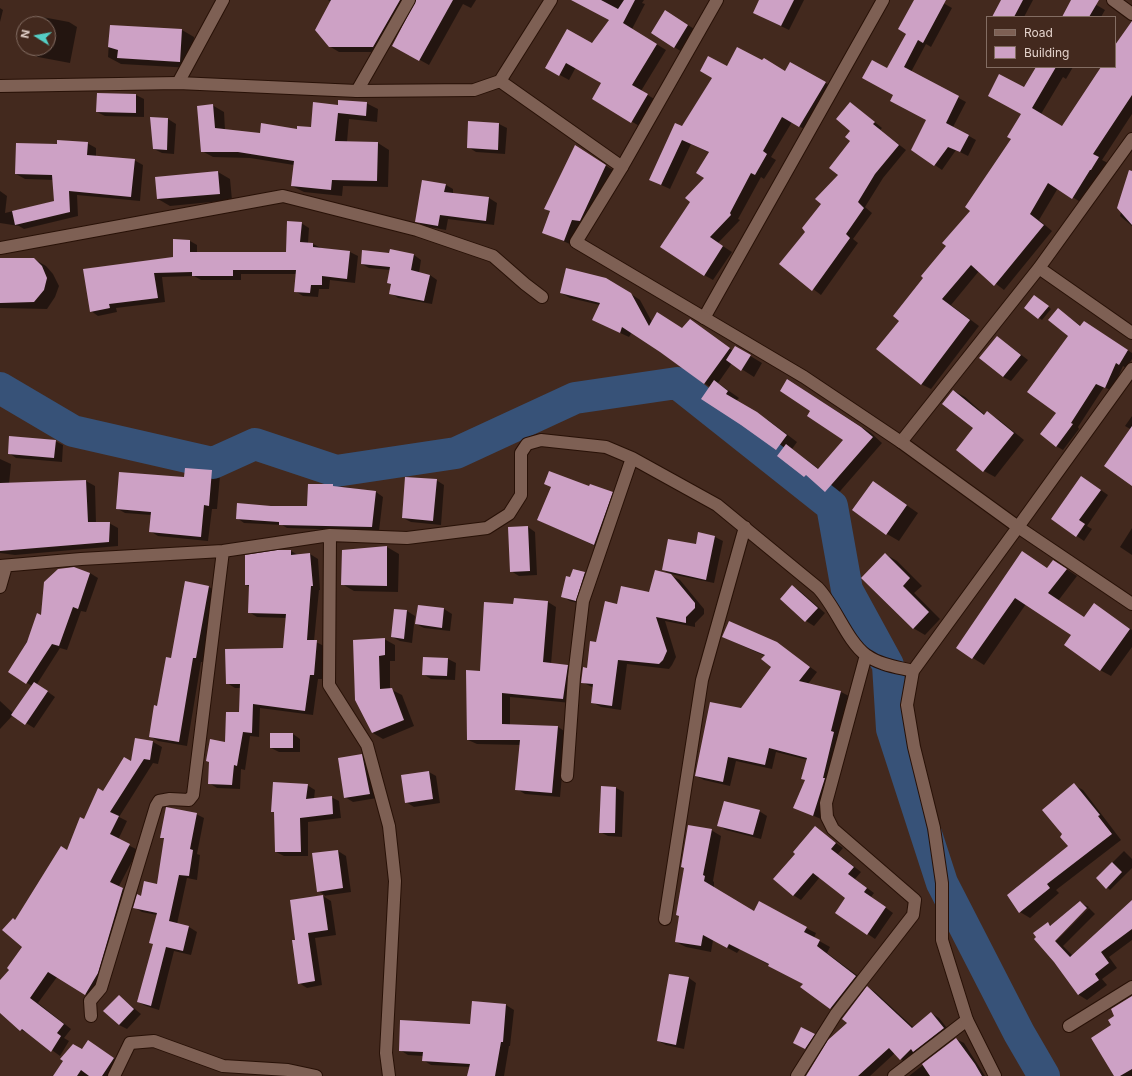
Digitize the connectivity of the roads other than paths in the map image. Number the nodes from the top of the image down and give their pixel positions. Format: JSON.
{"nodes":[{"id":1,"x":223,"y":0,"type":"edge"},
{"id":2,"x":409,"y":0,"type":"edge"},
{"id":3,"x":551,"y":0,"type":"edge"},
{"id":4,"x":718,"y":0,"type":"edge"},
{"id":5,"x":883,"y":0,"type":"edge"},
{"id":6,"x":1113,"y":0,"type":"edge"},
{"id":7,"x":1132,"y":14,"type":"edge"},
{"id":8,"x":500,"y":81,"type":"junction"},
{"id":9,"x":178,"y":83,"type":"junction"},
{"id":10,"x":0,"y":86,"type":"edge"},
{"id":11,"x":357,"y":91,"type":"junction"},
{"id":12,"x":1132,"y":139,"type":"edge"},
{"id":13,"x":622,"y":167,"type":"junction"},
{"id":14,"x":0,"y":248,"type":"edge"},
{"id":15,"x":1039,"y":268,"type":"junction"},
{"id":16,"x":542,"y":297,"type":"dead end"},
{"id":17,"x":704,"y":318,"type":"junction"},
{"id":18,"x":1132,"y":333,"type":"edge"},
{"id":19,"x":1132,"y":369,"type":"edge"},
{"id":20,"x":901,"y":442,"type":"junction"},
{"id":21,"x":632,"y":458,"type":"junction"},
{"id":22,"x":745,"y":527,"type":"junction"},
{"id":23,"x":1018,"y":527,"type":"junction"},
{"id":24,"x":330,"y":535,"type":"junction"},
{"id":25,"x":223,"y":551,"type":"junction"},
{"id":26,"x":3,"y":566,"type":"edge"},
{"id":27,"x":0,"y":587,"type":"edge"},
{"id":28,"x":1132,"y":604,"type":"edge"},
{"id":29,"x":866,"y":655,"type":"junction"},
{"id":30,"x":913,"y":671,"type":"junction"},
{"id":31,"x":567,"y":776,"type":"dead end"},
{"id":32,"x":665,"y":919,"type":"dead end"},
{"id":33,"x":1132,"y":987,"type":"edge"},
{"id":34,"x":91,"y":1016,"type":"dead end"},
{"id":35,"x":967,"y":1020,"type":"junction"},
{"id":36,"x":1068,"y":1026,"type":"dead end"},
{"id":37,"x":114,"y":1076,"type":"edge"},
{"id":38,"x":316,"y":1076,"type":"edge"},
{"id":39,"x":389,"y":1076,"type":"edge"},
{"id":40,"x":797,"y":1076,"type":"edge"},
{"id":41,"x":894,"y":1076,"type":"edge"},
{"id":42,"x":995,"y":1076,"type":"edge"}],
"edges":[{"from":1,"to":9,"type":"street"},
{"from":2,"to":11,"type":"street"},
{"from":3,"to":8,"type":"street"},
{"from":4,"to":13,"type":"street"},
{"from":5,"to":17,"type":"street"},
{"from":6,"to":7,"type":"street"},
{"from":8,"to":11,"type":"street"},
{"from":8,"to":13,"type":"street"},
{"from":9,"to":10,"type":"street"},
{"from":9,"to":11,"type":"street"},
{"from":12,"to":15,"type":"street"},
{"from":13,"to":17,"type":"street"},
{"from":14,"to":16,"type":"street"},
{"from":15,"to":18,"type":"street"},
{"from":15,"to":20,"type":"street"},
{"from":17,"to":20,"type":"street"},
{"from":19,"to":23,"type":"street"},
{"from":20,"to":23,"type":"street"},
{"from":21,"to":22,"type":"street"},
{"from":21,"to":24,"type":"street"},
{"from":21,"to":31,"type":"street"},
{"from":22,"to":29,"type":"street"},
{"from":22,"to":32,"type":"street"},
{"from":23,"to":28,"type":"street"},
{"from":23,"to":30,"type":"street"},
{"from":24,"to":25,"type":"street"},
{"from":24,"to":39,"type":"street"},
{"from":25,"to":26,"type":"street"},
{"from":25,"to":34,"type":"street"},
{"from":26,"to":27,"type":"street"},
{"from":29,"to":30,"type":"street"},
{"from":29,"to":40,"type":"street"},
{"from":30,"to":35,"type":"street"},
{"from":33,"to":36,"type":"street"},
{"from":35,"to":41,"type":"street"},
{"from":35,"to":42,"type":"street"},
{"from":37,"to":38,"type":"street"}]}
